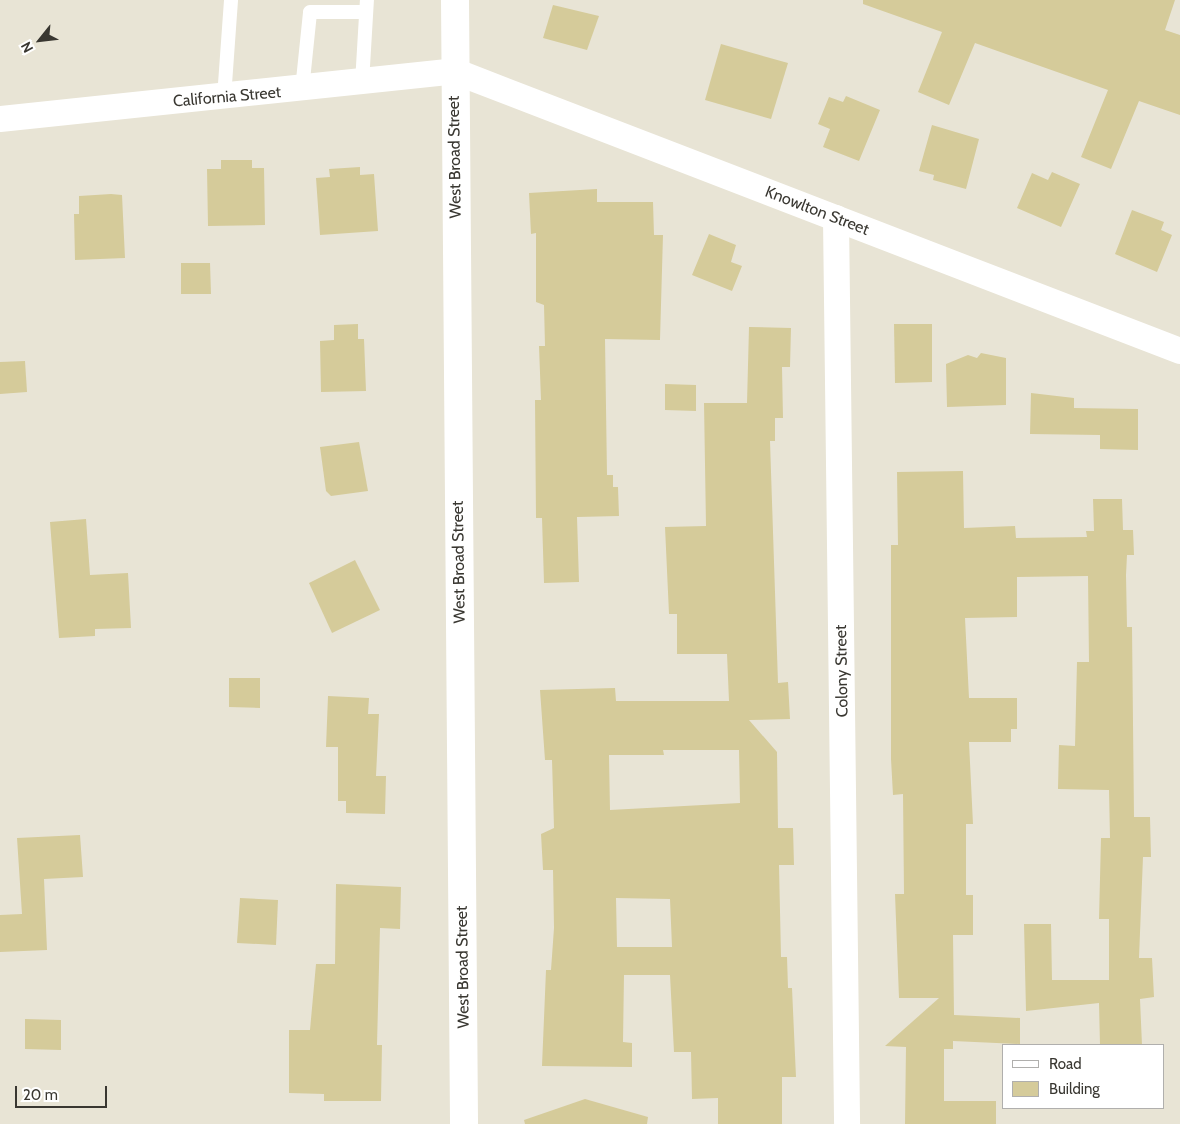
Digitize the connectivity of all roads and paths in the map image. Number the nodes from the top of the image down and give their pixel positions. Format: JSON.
{"nodes":[{"id":1,"x":231,"y":0,"type":"edge"},
{"id":2,"x":455,"y":0,"type":"edge"},
{"id":3,"x":366,"y":6,"type":"edge"},
{"id":4,"x":454,"y":71,"type":"junction"},
{"id":5,"x":362,"y":83,"type":"junction"},
{"id":6,"x":302,"y":90,"type":"junction"},
{"id":7,"x":224,"y":98,"type":"junction"},
{"id":8,"x":0,"y":119,"type":"edge"},
{"id":9,"x":836,"y":218,"type":"junction"},
{"id":10,"x":1180,"y":351,"type":"edge"},
{"id":11,"x":464,"y":1124,"type":"edge"},
{"id":12,"x":847,"y":1124,"type":"edge"}],
"edges":[{"from":1,"to":7,"type":"lane"},
{"from":2,"to":4,"type":"main road","name":"West Broad Street"},
{"from":3,"to":5,"type":"lane"},
{"from":3,"to":6,"type":"lane"},
{"from":4,"to":5,"type":"street","name":"California Street"},
{"from":4,"to":9,"type":"street","name":"Knowlton Street"},
{"from":4,"to":11,"type":"main road","name":"West Broad Street"},
{"from":5,"to":6,"type":"street","name":"California Street"},
{"from":6,"to":7,"type":"street","name":"California Street"},
{"from":7,"to":8,"type":"street","name":"California Street"},
{"from":9,"to":10,"type":"street","name":"Knowlton Street"},
{"from":9,"to":12,"type":"street","name":"Colony Street"}]}
